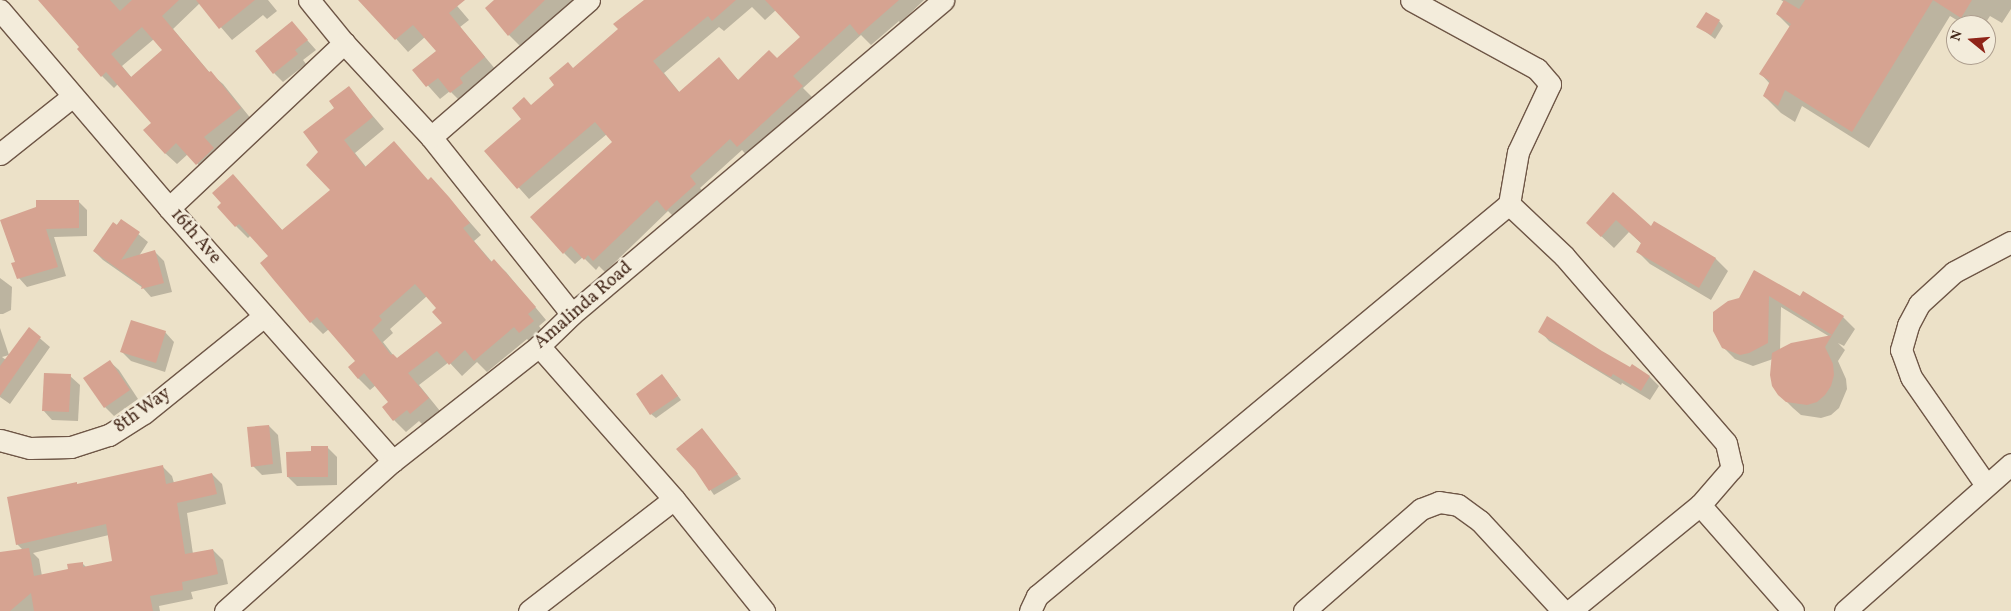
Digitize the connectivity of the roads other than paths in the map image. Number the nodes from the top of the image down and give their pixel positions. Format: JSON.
{"nodes":[{"id":1,"x":309,"y":0,"type":"edge"},
{"id":2,"x":589,"y":0,"type":"edge"},
{"id":3,"x":943,"y":0,"type":"edge"},
{"id":4,"x":1411,"y":0,"type":"edge"},
{"id":5,"x":0,"y":10,"type":"edge"},
{"id":6,"x":344,"y":43,"type":"junction"},
{"id":7,"x":73,"y":96,"type":"junction"},
{"id":8,"x":431,"y":137,"type":"junction"},
{"id":9,"x":0,"y":154,"type":"edge"},
{"id":10,"x":1509,"y":204,"type":"junction"},
{"id":11,"x":169,"y":208,"type":"junction"},
{"id":12,"x":2011,"y":242,"type":"edge"},
{"id":13,"x":572,"y":314,"type":"junction"},
{"id":14,"x":264,"y":316,"type":"junction"},
{"id":15,"x":538,"y":346,"type":"junction"},
{"id":16,"x":0,"y":440,"type":"edge"},
{"id":17,"x":393,"y":461,"type":"junction"},
{"id":18,"x":2011,"y":464,"type":"edge"},
{"id":19,"x":1986,"y":485,"type":"junction"},
{"id":20,"x":674,"y":499,"type":"junction"},
{"id":21,"x":1700,"y":505,"type":"junction"},
{"id":22,"x":759,"y":609,"type":"edge"},
{"id":23,"x":225,"y":611,"type":"edge"},
{"id":24,"x":529,"y":611,"type":"edge"},
{"id":25,"x":1030,"y":611,"type":"edge"},
{"id":26,"x":1304,"y":611,"type":"edge"},
{"id":27,"x":1562,"y":611,"type":"edge"},
{"id":28,"x":1570,"y":611,"type":"edge"},
{"id":29,"x":1793,"y":611,"type":"edge"},
{"id":30,"x":1845,"y":611,"type":"edge"}],
"edges":[{"from":1,"to":6,"type":"street"},
{"from":2,"to":8,"type":"street"},
{"from":3,"to":13,"type":"street","name":"Amalinda Road"},
{"from":4,"to":10,"type":"street"},
{"from":5,"to":7,"type":"street","name":"16th Ave"},
{"from":6,"to":8,"type":"street"},
{"from":6,"to":11,"type":"street"},
{"from":7,"to":9,"type":"street"},
{"from":7,"to":11,"type":"street","name":"16th Ave"},
{"from":8,"to":13,"type":"street"},
{"from":10,"to":21,"type":"street"},
{"from":10,"to":25,"type":"street"},
{"from":11,"to":14,"type":"street","name":"16th Ave"},
{"from":12,"to":19,"type":"street"},
{"from":13,"to":15,"type":"street","name":"Amalinda Road"},
{"from":14,"to":16,"type":"street","name":"8th Way"},
{"from":14,"to":17,"type":"street","name":"16th Ave"},
{"from":15,"to":17,"type":"street","name":"Amalinda Road"},
{"from":15,"to":20,"type":"street"},
{"from":17,"to":23,"type":"street","name":"Amalinda Road"},
{"from":18,"to":19,"type":"street"},
{"from":19,"to":30,"type":"street"},
{"from":20,"to":22,"type":"street"},
{"from":20,"to":24,"type":"street"},
{"from":21,"to":28,"type":"street"},
{"from":21,"to":29,"type":"street"},
{"from":26,"to":27,"type":"street"}]}
